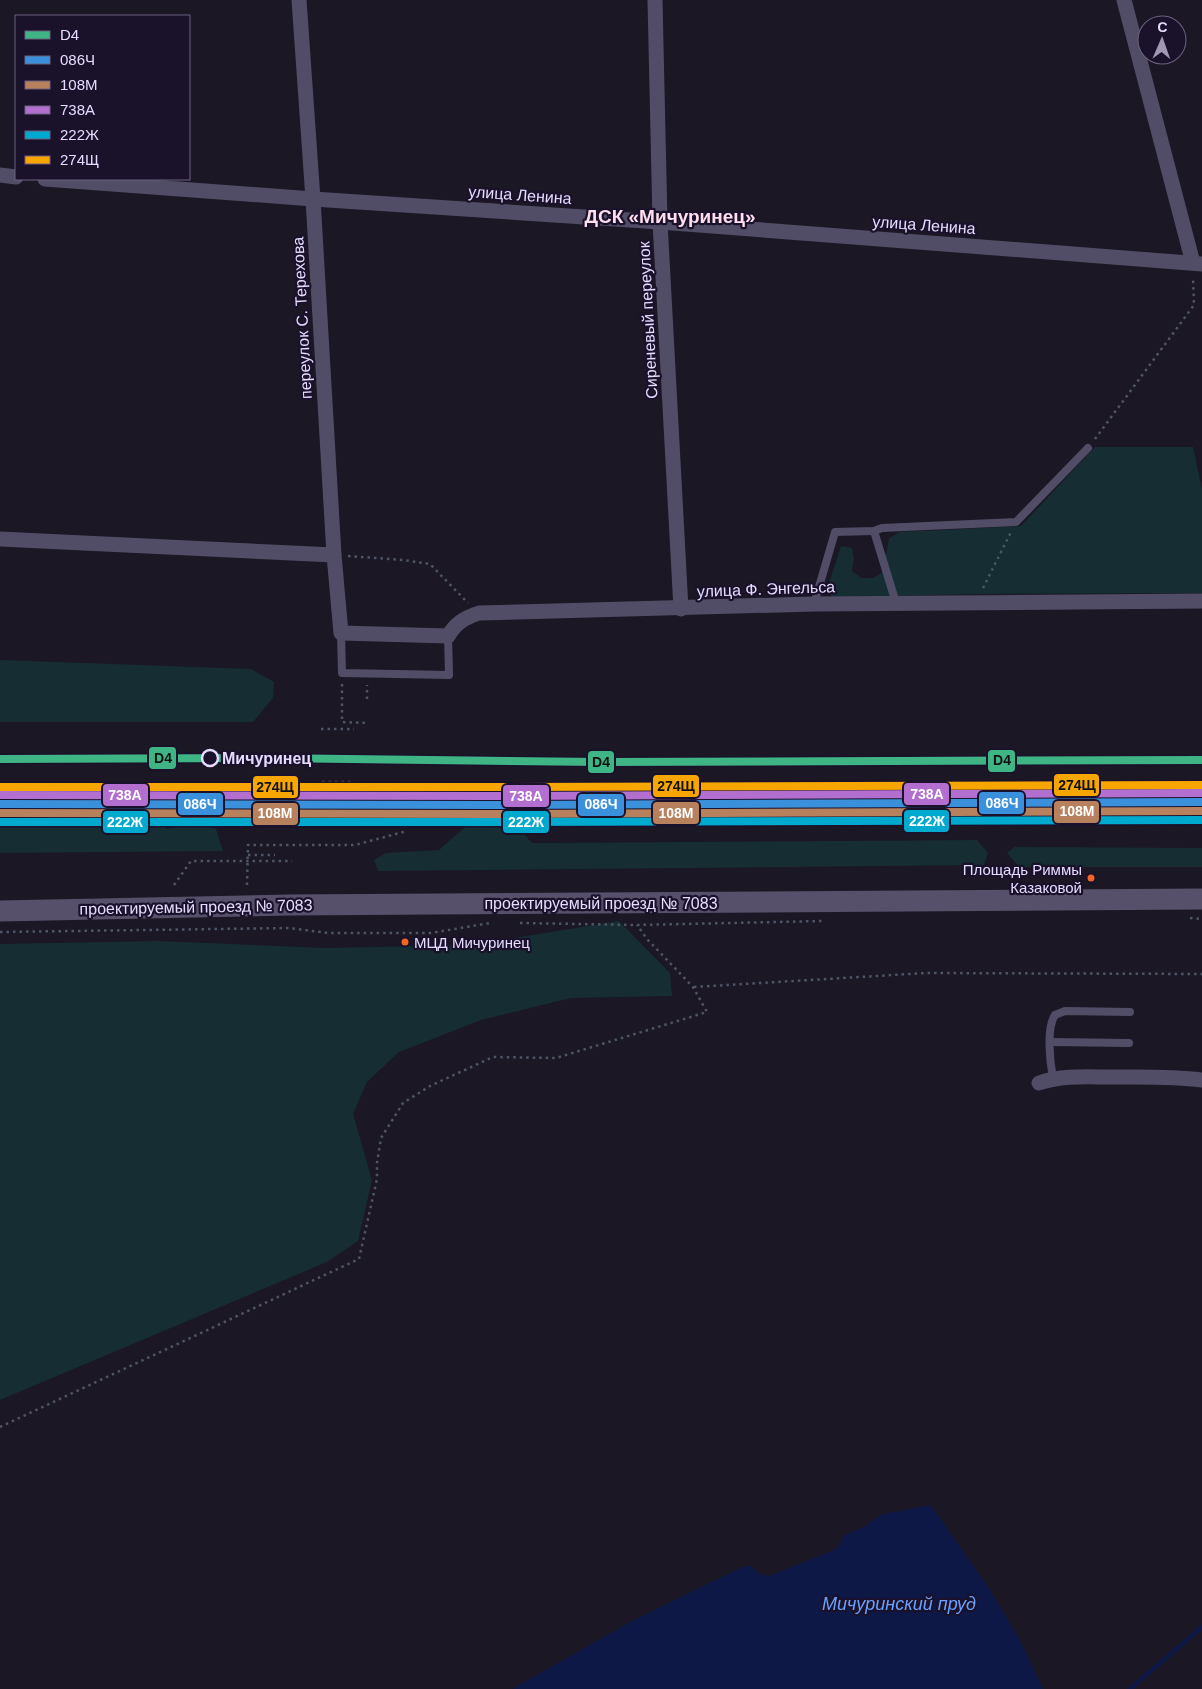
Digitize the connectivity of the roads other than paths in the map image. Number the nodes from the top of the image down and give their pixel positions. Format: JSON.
{"nodes":[{"id":1,"x":298,"y":0,"type":"edge"},
{"id":2,"x":655,"y":0,"type":"edge"},
{"id":3,"x":1124,"y":0,"type":"edge"},
{"id":4,"x":0,"y":175,"type":"edge"},
{"id":5,"x":15,"y":177,"type":"edge"},
{"id":6,"x":58,"y":180,"type":"edge"},
{"id":7,"x":313,"y":199,"type":"junction"},
{"id":8,"x":660,"y":222,"type":"junction"},
{"id":9,"x":1197,"y":264,"type":"edge"},
{"id":10,"x":1088,"y":448,"type":"road end"},
{"id":11,"x":874,"y":531,"type":"junction"},
{"id":12,"x":0,"y":539,"type":"edge"},
{"id":13,"x":334,"y":555,"type":"junction"},
{"id":14,"x":1202,"y":601,"type":"edge"},
{"id":15,"x":896,"y":603,"type":"junction"},
{"id":16,"x":814,"y":604,"type":"junction"},
{"id":17,"x":681,"y":609,"type":"junction"},
{"id":18,"x":341,"y":633,"type":"junction"},
{"id":19,"x":448,"y":636,"type":"junction"},
{"id":20,"x":1199,"y":909,"type":"edge"},
{"id":21,"x":0,"y":911,"type":"edge"},
{"id":22,"x":1130,"y":1012,"type":"dead end"},
{"id":23,"x":1051,"y":1042,"type":"junction"},
{"id":24,"x":1129,"y":1044,"type":"dead end"},
{"id":25,"x":1046,"y":1080,"type":"joint"},
{"id":26,"x":1202,"y":1080,"type":"edge"}],
"edges":[{"from":1,"to":7,"type":"street","name":"переулок С. Терехова"},
{"from":2,"to":8,"type":"street","name":"Сиреневый переулок"},
{"from":3,"to":9,"type":"street"},
{"from":4,"to":5,"type":"street"},
{"from":6,"to":7,"type":"street","name":"улица Ленина"},
{"from":7,"to":8,"type":"street","name":"улица Ленина"},
{"from":7,"to":13,"type":"street","name":"переулок С. Терехова"},
{"from":8,"to":9,"type":"street","name":"улица Ленина"},
{"from":8,"to":17,"type":"street","name":"Сиреневый переулок"},
{"from":10,"to":11,"type":"lane"},
{"from":11,"to":15,"type":"lane"},
{"from":11,"to":16,"type":"lane"},
{"from":12,"to":13,"type":"street"},
{"from":13,"to":18,"type":"street","name":"переулок С. Терехова"},
{"from":14,"to":15,"type":"street","name":"улица Ф. Энгельса"},
{"from":15,"to":16,"type":"street","name":"улица Ф. Энгельса"},
{"from":16,"to":17,"type":"street","name":"улица Ф. Энгельса"},
{"from":17,"to":19,"type":"street","name":"улица Ф. Энгельса"},
{"from":18,"to":19,"type":"street"},
{"from":18,"to":19,"type":"lane"},
{"from":20,"to":21,"type":"main road","name":"проектируемый проезд № 7083"},
{"from":22,"to":23,"type":"lane"},
{"from":23,"to":24,"type":"lane"},
{"from":23,"to":25,"type":"lane"},
{"from":25,"to":26,"type":"street"}]}
